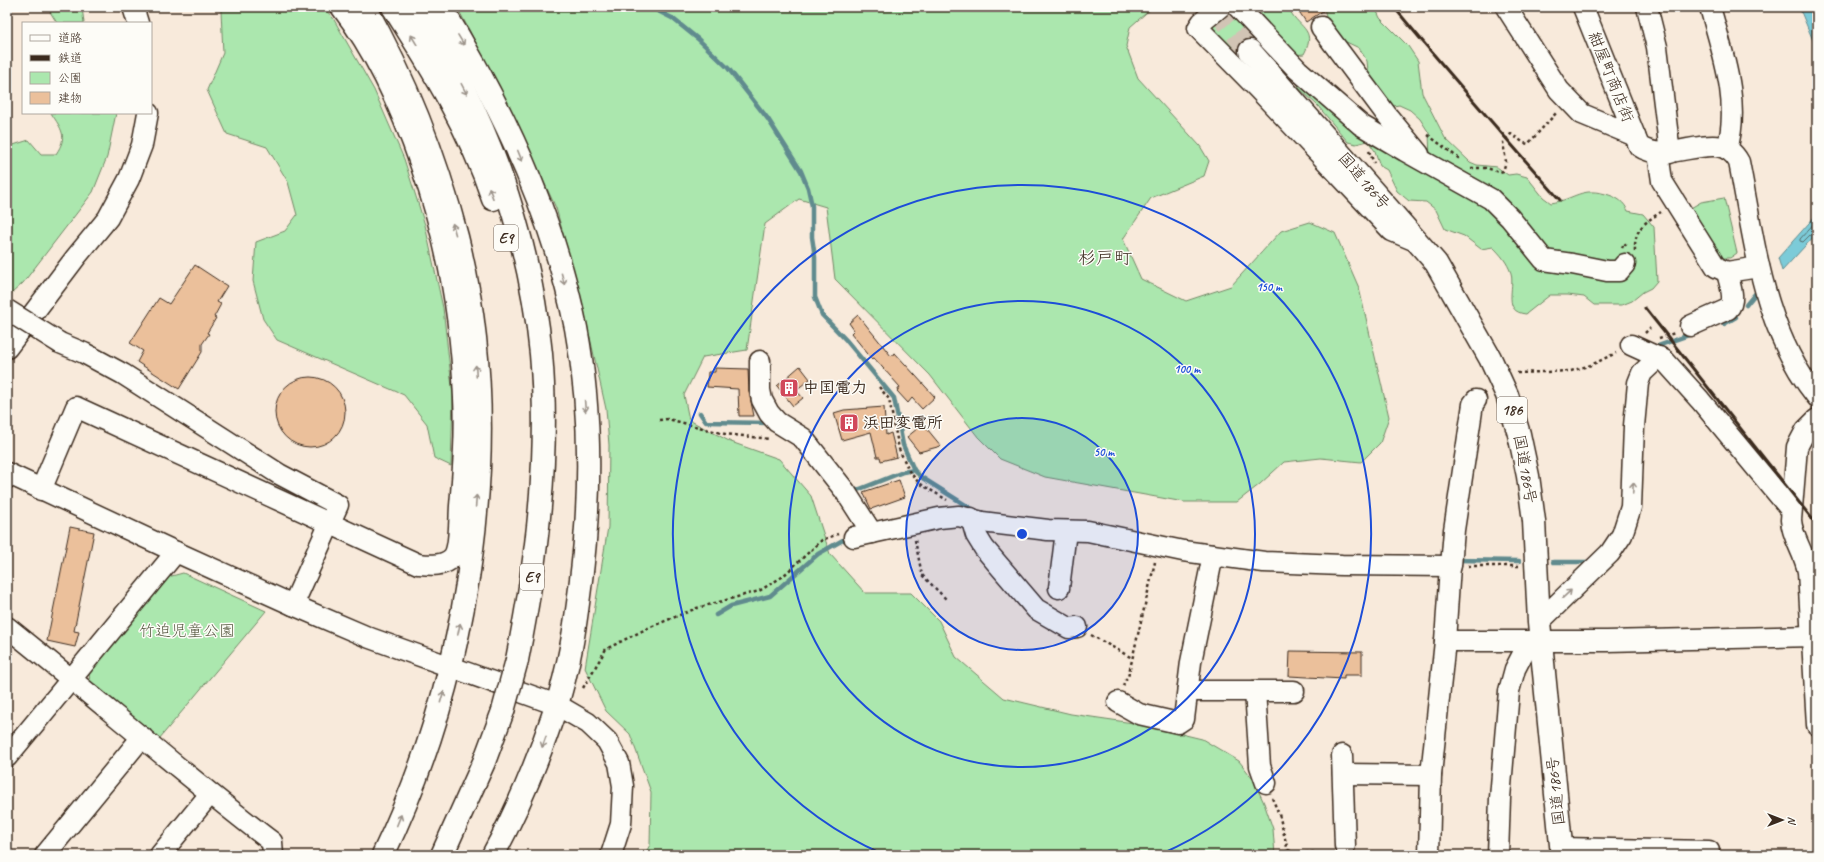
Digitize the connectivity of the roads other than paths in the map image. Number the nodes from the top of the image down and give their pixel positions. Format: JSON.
{"nodes":[{"id":1,"x":133,"y":7,"type":"edge"},
{"id":2,"x":341,"y":7,"type":"edge"},
{"id":3,"x":365,"y":7,"type":"edge"},
{"id":4,"x":393,"y":7,"type":"edge"},
{"id":5,"x":416,"y":7,"type":"edge"},
{"id":6,"x":441,"y":7,"type":"edge"},
{"id":7,"x":1194,"y":7,"type":"edge"},
{"id":8,"x":1220,"y":7,"type":"edge"},
{"id":9,"x":1238,"y":7,"type":"edge"},
{"id":10,"x":1506,"y":7,"type":"edge"},
{"id":11,"x":1583,"y":7,"type":"edge"},
{"id":12,"x":1646,"y":7,"type":"edge"},
{"id":13,"x":1710,"y":7,"type":"edge"},
{"id":14,"x":138,"y":22,"type":"edge"},
{"id":15,"x":1321,"y":27,"type":"dead end"},
{"id":16,"x":1198,"y":28,"type":"junction"},
{"id":17,"x":1250,"y":51,"type":"tunnel mouth"},
{"id":18,"x":148,"y":114,"type":"edge"},
{"id":19,"x":1637,"y":141,"type":"junction"},
{"id":20,"x":1727,"y":148,"type":"junction"},
{"id":21,"x":1664,"y":153,"type":"junction"},
{"id":22,"x":1425,"y":162,"type":"junction"},
{"id":23,"x":1418,"y":242,"type":"junction"},
{"id":24,"x":1630,"y":257,"type":"road end"},
{"id":25,"x":1759,"y":267,"type":"junction"},
{"id":26,"x":1727,"y":272,"type":"junction"},
{"id":27,"x":7,"y":310,"type":"edge"},
{"id":28,"x":1690,"y":326,"type":"road end"},
{"id":29,"x":7,"y":348,"type":"edge"},
{"id":30,"x":760,"y":361,"type":"dead end"},
{"id":31,"x":1817,"y":397,"type":"edge"},
{"id":32,"x":1476,"y":400,"type":"dead end"},
{"id":33,"x":1817,"y":418,"type":"edge"},
{"id":34,"x":7,"y":473,"type":"edge"},
{"id":35,"x":41,"y":490,"type":"junction"},
{"id":36,"x":540,"y":493,"type":"junction"},
{"id":37,"x":1791,"y":510,"type":"junction"},
{"id":38,"x":971,"y":518,"type":"junction"},
{"id":39,"x":331,"y":525,"type":"junction"},
{"id":40,"x":1066,"y":531,"type":"junction"},
{"id":41,"x":176,"y":552,"type":"junction"},
{"id":42,"x":1213,"y":555,"type":"junction"},
{"id":43,"x":1451,"y":563,"type":"junction"},
{"id":44,"x":1059,"y":588,"type":"dead end"},
{"id":45,"x":293,"y":605,"type":"junction"},
{"id":46,"x":1077,"y":627,"type":"road end"},
{"id":47,"x":7,"y":628,"type":"edge"},
{"id":48,"x":1536,"y":635,"type":"junction"},
{"id":49,"x":1812,"y":636,"type":"junction"},
{"id":50,"x":1445,"y":641,"type":"junction"},
{"id":51,"x":451,"y":668,"type":"junction"},
{"id":52,"x":71,"y":678,"type":"junction"},
{"id":53,"x":1188,"y":691,"type":"junction"},
{"id":54,"x":1255,"y":691,"type":"junction"},
{"id":55,"x":1294,"y":691,"type":"dead end"},
{"id":56,"x":1118,"y":702,"type":"road end"},
{"id":57,"x":557,"y":705,"type":"junction"},
{"id":58,"x":1817,"y":725,"type":"edge"},
{"id":59,"x":142,"y":737,"type":"junction"},
{"id":60,"x":7,"y":757,"type":"edge"},
{"id":61,"x":1431,"y":775,"type":"junction"},
{"id":62,"x":1266,"y":783,"type":"road end"},
{"id":63,"x":210,"y":794,"type":"junction"},
{"id":64,"x":1345,"y":846,"type":"dead end"},
{"id":65,"x":1562,"y":852,"type":"edge"},
{"id":66,"x":1700,"y":852,"type":"edge"},
{"id":67,"x":45,"y":855,"type":"edge"},
{"id":68,"x":160,"y":855,"type":"edge"},
{"id":69,"x":273,"y":855,"type":"edge"},
{"id":70,"x":383,"y":855,"type":"edge"},
{"id":71,"x":442,"y":855,"type":"edge"},
{"id":72,"x":493,"y":855,"type":"edge"},
{"id":73,"x":611,"y":855,"type":"edge"},
{"id":74,"x":1429,"y":855,"type":"edge"},
{"id":75,"x":1498,"y":855,"type":"edge"}],
"edges":[{"from":1,"to":14,"type":"street"},
{"from":2,"to":39,"type":"street"},
{"from":51,"to":3,"type":"highway","one_way":true},
{"from":36,"to":4,"type":"highway","number":"E9","one_way":true},
{"from":5,"to":36,"type":"highway","number":"E9","one_way":true},
{"from":6,"to":57,"type":"highway","one_way":true},
{"from":7,"to":16,"type":"street"},
{"from":8,"to":16,"type":"street"},
{"from":9,"to":22,"type":"street"},
{"from":10,"to":19,"type":"street"},
{"from":11,"to":19,"type":"street","name":"紺屋町商店街"},
{"from":12,"to":21,"type":"street"},
{"from":13,"to":20,"type":"street"},
{"from":15,"to":22,"type":"street"},
{"from":16,"to":23,"type":"street"},
{"from":17,"to":23,"type":"highway","name":"国道186号","number":"186"},
{"from":18,"to":29,"type":"street"},
{"from":19,"to":21,"type":"street"},
{"from":20,"to":21,"type":"street"},
{"from":20,"to":25,"type":"street"},
{"from":21,"to":26,"type":"street"},
{"from":22,"to":24,"type":"street"},
{"from":23,"to":48,"type":"highway","name":"国道186号","number":"186"},
{"from":25,"to":26,"type":"street"},
{"from":25,"to":31,"type":"street"},
{"from":26,"to":28,"type":"street"},
{"from":27,"to":39,"type":"street","bridge":true},
{"from":30,"to":38,"type":"street"},
{"from":32,"to":43,"type":"street"},
{"from":33,"to":37,"type":"street"},
{"from":34,"to":35,"type":"street"},
{"from":35,"to":39,"type":"street"},
{"from":35,"to":41,"type":"street"},
{"from":36,"to":71,"type":"highway","number":"E9","bridge":true},
{"from":48,"to":37,"type":"street","one_way":true},
{"from":37,"to":49,"type":"street"},
{"from":38,"to":40,"type":"street"},
{"from":38,"to":46,"type":"street"},
{"from":39,"to":45,"type":"street"},
{"from":40,"to":42,"type":"street"},
{"from":40,"to":44,"type":"street"},
{"from":41,"to":45,"type":"street"},
{"from":41,"to":52,"type":"street"},
{"from":42,"to":43,"type":"street"},
{"from":42,"to":53,"type":"street"},
{"from":43,"to":50,"type":"street"},
{"from":45,"to":51,"type":"street"},
{"from":47,"to":52,"type":"street"},
{"from":48,"to":49,"type":"street"},
{"from":48,"to":50,"type":"street"},
{"from":48,"to":65,"type":"highway","name":"国道186号","number":"186"},
{"from":48,"to":75,"type":"street"},
{"from":49,"to":58,"type":"street"},
{"from":50,"to":61,"type":"street"},
{"from":51,"to":57,"type":"street"},
{"from":70,"to":51,"type":"highway","one_way":true},
{"from":52,"to":59,"type":"street"},
{"from":52,"to":60,"type":"street"},
{"from":53,"to":54,"type":"street"},
{"from":53,"to":56,"type":"street"},
{"from":54,"to":55,"type":"street"},
{"from":54,"to":62,"type":"street"},
{"from":57,"to":72,"type":"highway","one_way":true},
{"from":57,"to":73,"type":"street"},
{"from":59,"to":63,"type":"street"},
{"from":59,"to":67,"type":"street"},
{"from":61,"to":64,"type":"street"},
{"from":61,"to":74,"type":"street"},
{"from":63,"to":68,"type":"street"},
{"from":63,"to":69,"type":"street"},
{"from":65,"to":66,"type":"street"}]}
